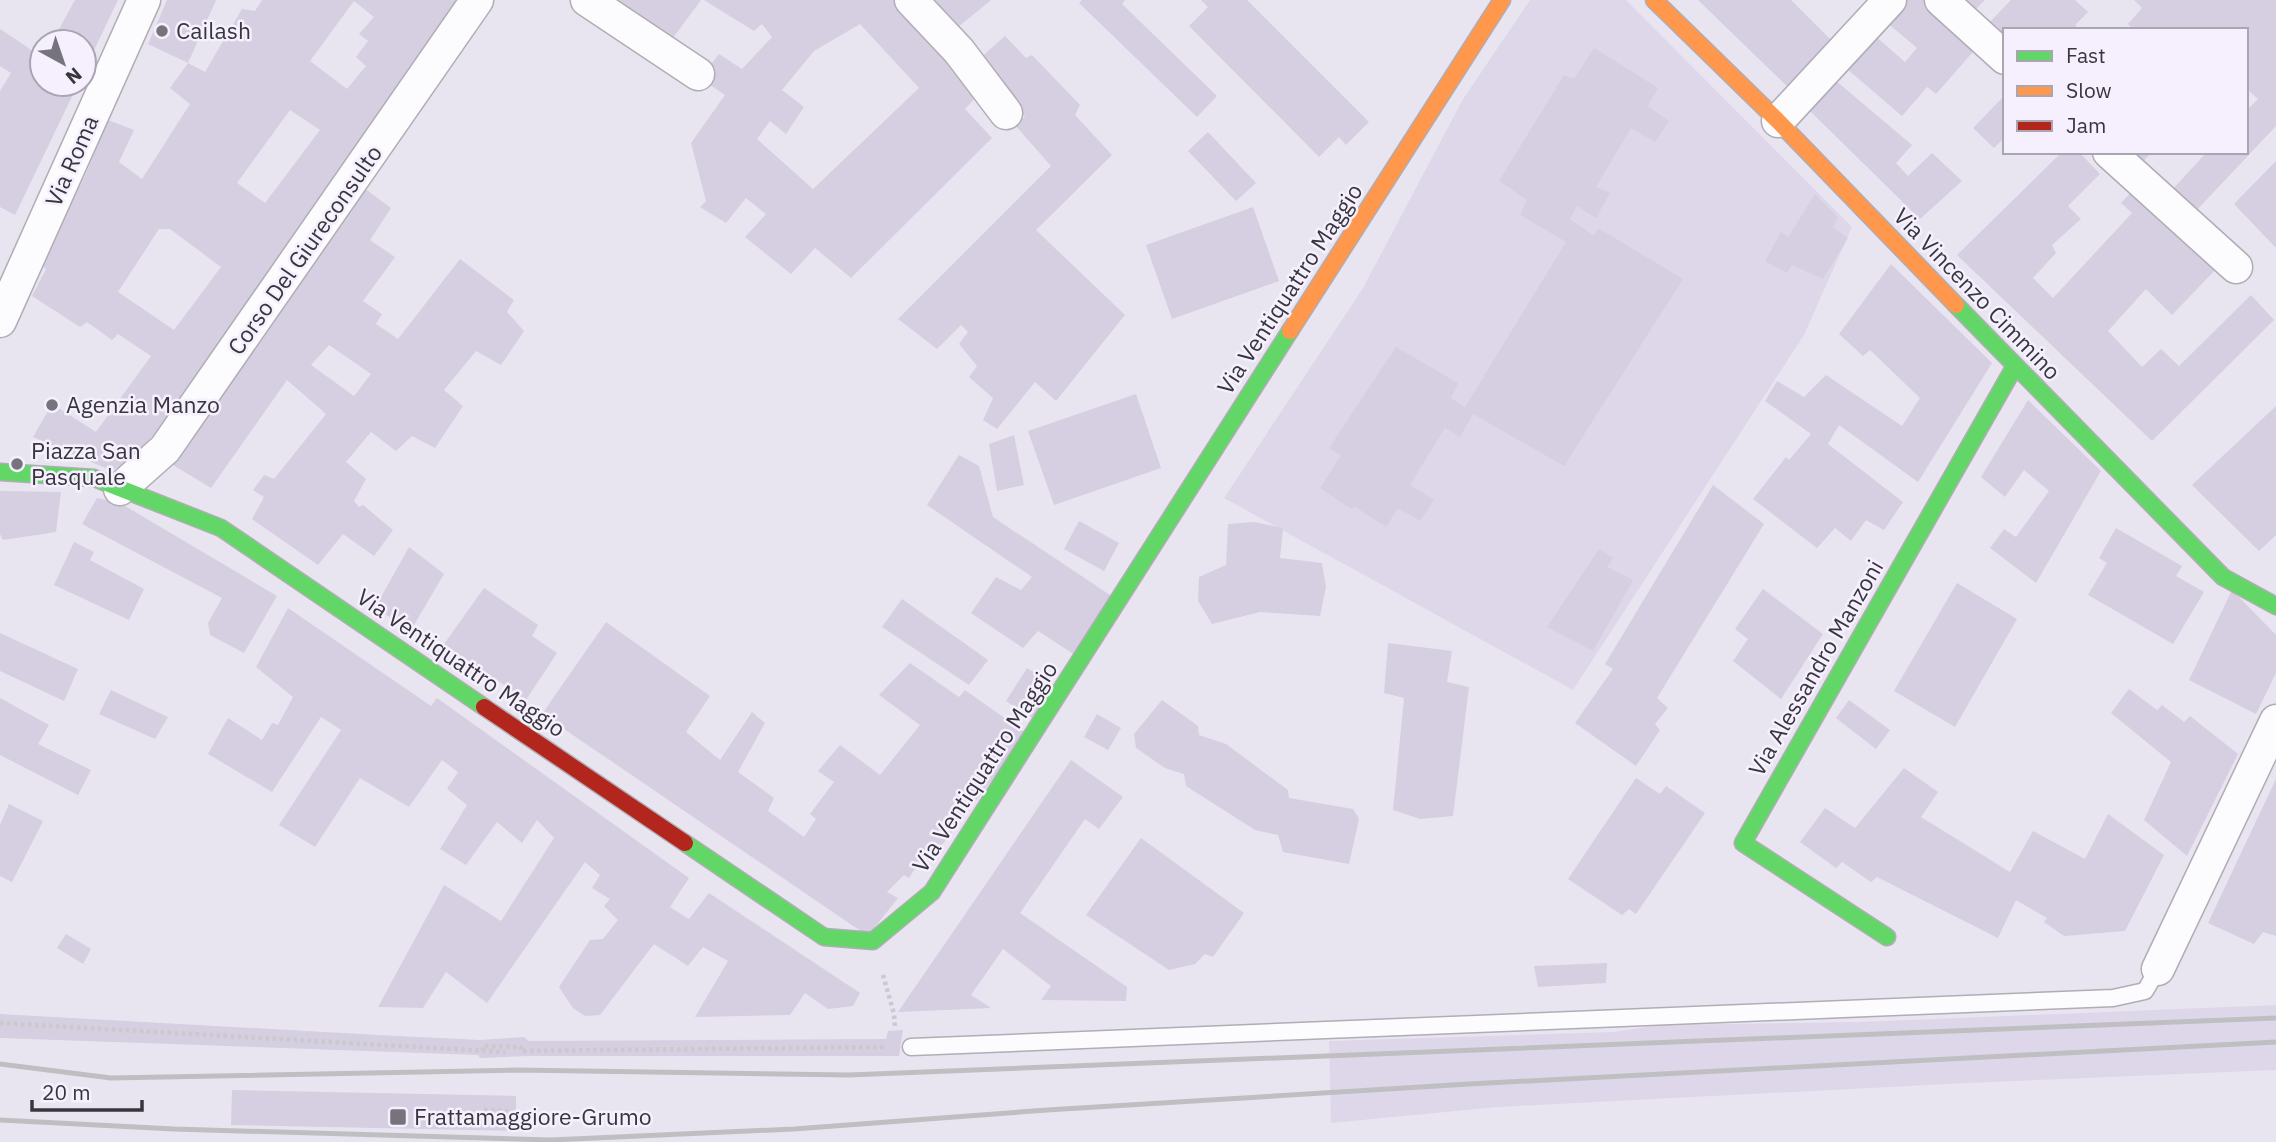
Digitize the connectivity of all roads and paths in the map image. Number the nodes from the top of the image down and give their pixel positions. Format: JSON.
{"nodes":[{"id":1,"x":144,"y":0,"type":"edge"},
{"id":2,"x":477,"y":0,"type":"edge"},
{"id":3,"x":587,"y":0,"type":"edge"},
{"id":4,"x":911,"y":0,"type":"edge"},
{"id":5,"x":1502,"y":0,"type":"edge"},
{"id":6,"x":1654,"y":0,"type":"edge"},
{"id":7,"x":1890,"y":0,"type":"edge"},
{"id":8,"x":1941,"y":0,"type":"edge"},
{"id":9,"x":2003,"y":56,"type":"edge"},
{"id":10,"x":698,"y":74,"type":"dead end"},
{"id":11,"x":1006,"y":113,"type":"dead end"},
{"id":12,"x":1778,"y":121,"type":"junction"},
{"id":13,"x":2111,"y":154,"type":"edge"},
{"id":14,"x":2236,"y":267,"type":"dead end"},
{"id":15,"x":0,"y":321,"type":"edge"},
{"id":16,"x":2015,"y":366,"type":"junction"},
{"id":17,"x":0,"y":472,"type":"edge"},
{"id":18,"x":120,"y":489,"type":"junction"},
{"id":19,"x":2276,"y":606,"type":"edge"},
{"id":20,"x":2276,"y":721,"type":"edge"},
{"id":21,"x":1887,"y":937,"type":"dead end"},
{"id":22,"x":2158,"y":969,"type":"joint"},
{"id":23,"x":894,"y":1014,"type":"dead end"},
{"id":24,"x":0,"y":1023,"type":"edge"},
{"id":25,"x":896,"y":1036,"type":"dead end"},
{"id":26,"x":904,"y":1047,"type":"joint"},
{"id":27,"x":483,"y":1051,"type":"junction"},
{"id":28,"x":505,"y":1052,"type":"dead end"},
{"id":29,"x":484,"y":1110,"type":"dead end"},
{"id":30,"x":508,"y":1111,"type":"dead end"}],
"edges":[{"from":1,"to":15,"type":"street","name":"Via Roma"},
{"from":2,"to":18,"type":"street","name":"Corso Del Giureconsulto"},
{"from":3,"to":10,"type":"street"},
{"from":4,"to":11,"type":"street"},
{"from":5,"to":18,"type":"street","name":"Via Ventiquattro Maggio"},
{"from":6,"to":12,"type":"street","name":"Via Vincenzo Cimmino"},
{"from":7,"to":12,"type":"street"},
{"from":8,"to":9,"type":"street"},
{"from":12,"to":16,"type":"street","name":"Via Vincenzo Cimmino"},
{"from":13,"to":14,"type":"street"},
{"from":16,"to":19,"type":"street","name":"Via Vincenzo Cimmino"},
{"from":16,"to":21,"type":"street","name":"Via Alessandro Manzoni"},
{"from":17,"to":18,"type":"street","name":"Via Ventiquattro Maggio"},
{"from":20,"to":22,"type":"street"},
{"from":22,"to":26,"type":"lane"},
{"from":23,"to":25,"type":"path"},
{"from":24,"to":27,"type":"path"},
{"from":26,"to":27,"type":"path"},
{"from":27,"to":28,"type":"path"},
{"from":29,"to":30,"type":"path"}]}
